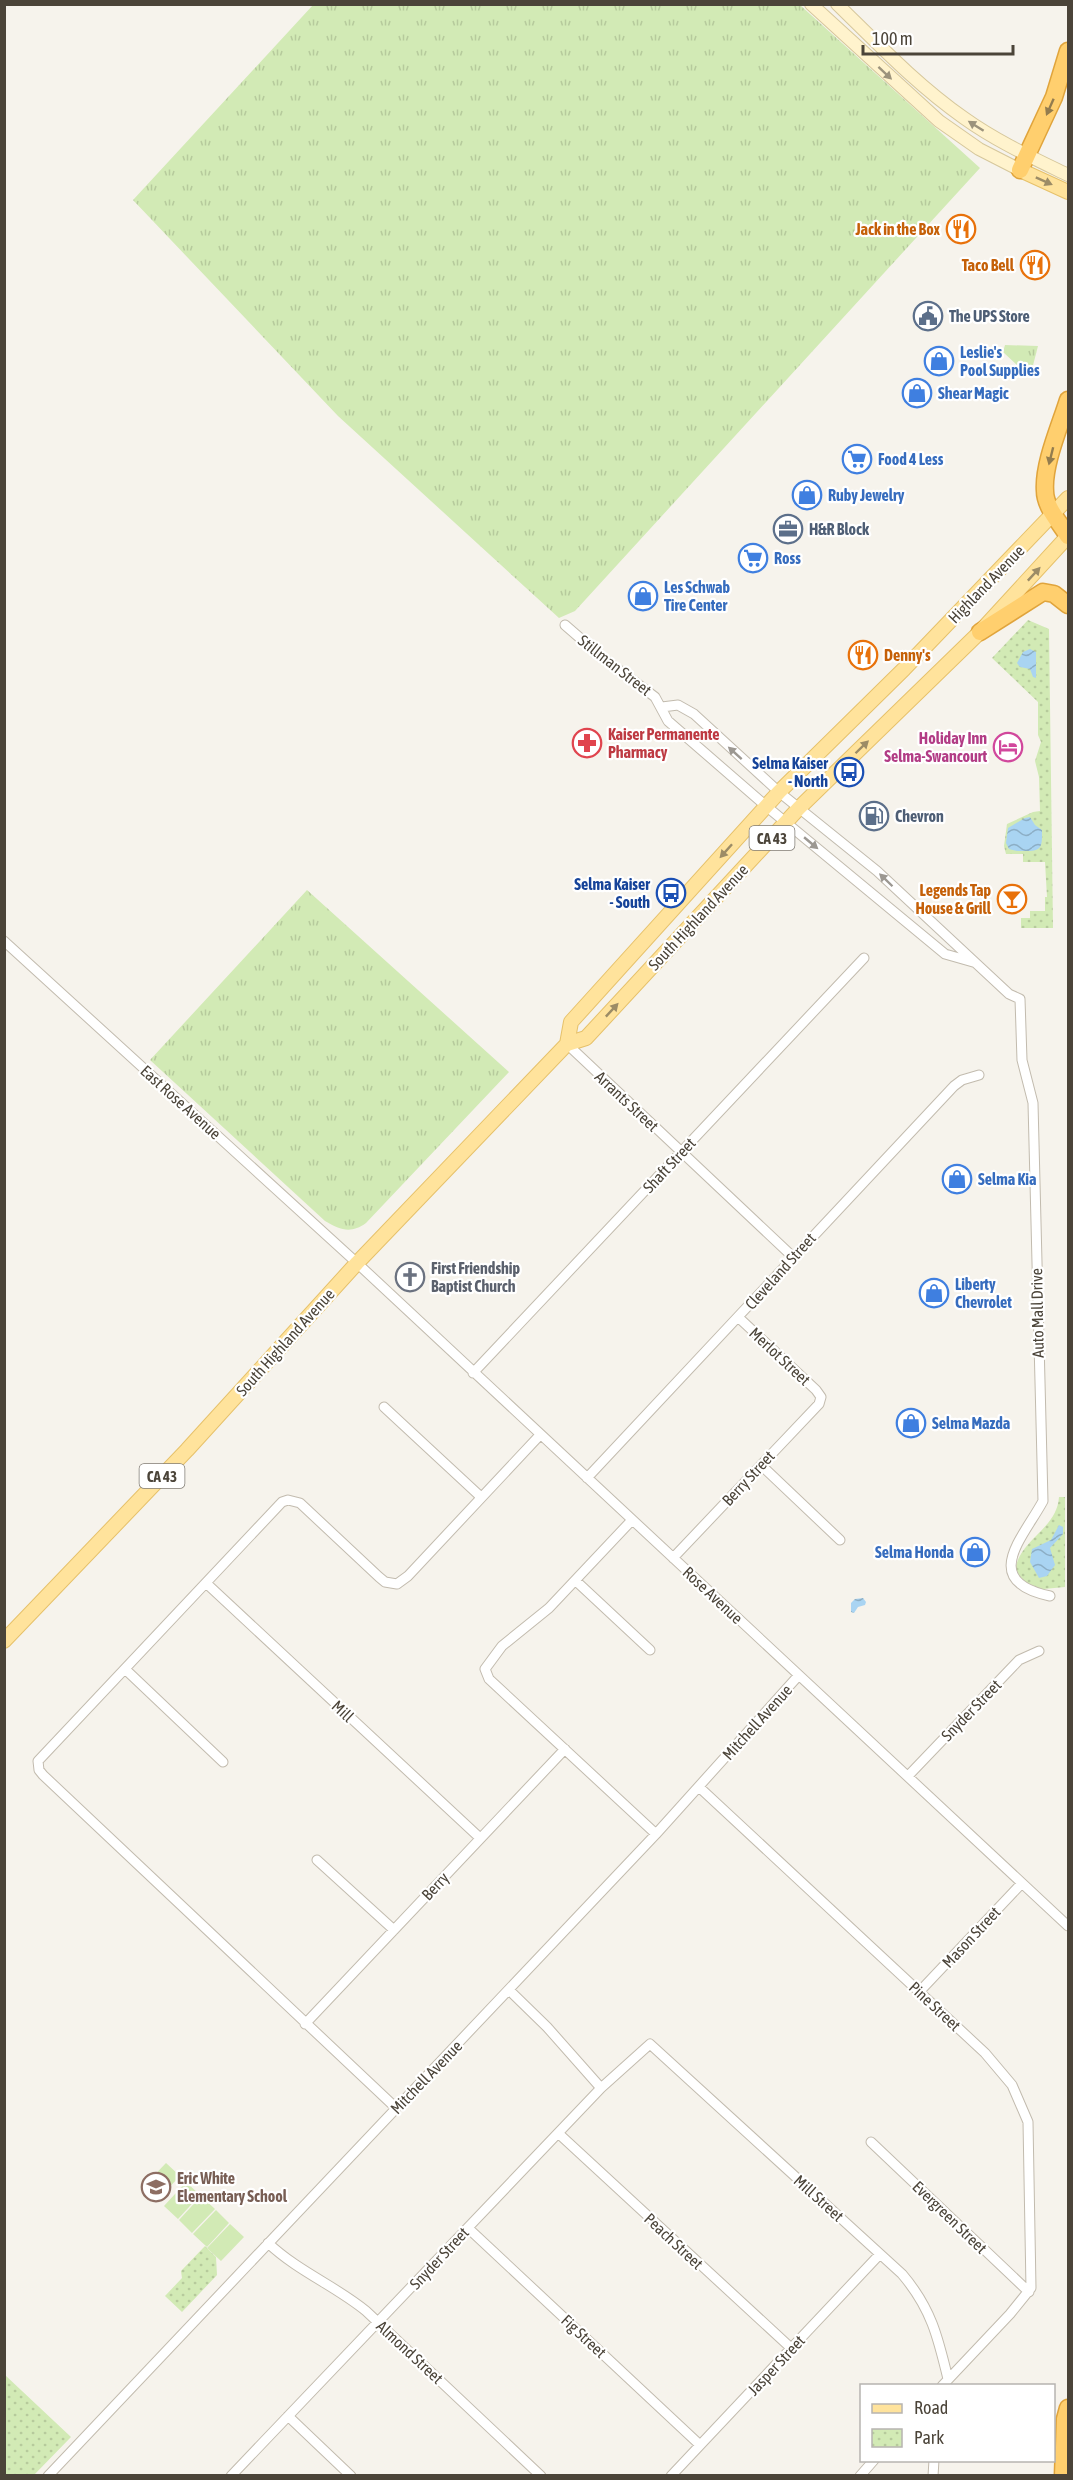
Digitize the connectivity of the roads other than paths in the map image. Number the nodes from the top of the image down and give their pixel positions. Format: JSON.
{"nodes":[{"id":1,"x":811,"y":4,"type":"edge"},
{"id":2,"x":837,"y":4,"type":"edge"},
{"id":3,"x":1068,"y":51,"type":"edge"},
{"id":4,"x":1024,"y":163,"type":"junction"},
{"id":5,"x":1068,"y":175,"type":"edge"},
{"id":6,"x":1068,"y":192,"type":"edge"},
{"id":7,"x":1068,"y":400,"type":"edge"},
{"id":8,"x":1068,"y":498,"type":"edge"},
{"id":9,"x":1053,"y":514,"type":"junction"},
{"id":10,"x":1068,"y":536,"type":"edge"},
{"id":11,"x":1068,"y":605,"type":"edge"},
{"id":12,"x":565,"y":626,"type":"dead end"},
{"id":13,"x":980,"y":632,"type":"junction"},
{"id":14,"x":904,"y":669,"type":"joint"},
{"id":15,"x":662,"y":706,"type":"junction"},
{"id":16,"x":779,"y":792,"type":"junction"},
{"id":17,"x":766,"y":806,"type":"junction"},
{"id":18,"x":799,"y":808,"type":"junction"},
{"id":19,"x":786,"y":822,"type":"junction"},
{"id":20,"x":4,"y":941,"type":"edge"},
{"id":21,"x":864,"y":958,"type":"dead end"},
{"id":22,"x":975,"y":963,"type":"junction"},
{"id":23,"x":1020,"y":999,"type":"joint"},
{"id":24,"x":567,"y":1044,"type":"junction"},
{"id":25,"x":979,"y":1075,"type":"dead end"},
{"id":26,"x":682,"y":1152,"type":"junction"},
{"id":27,"x":792,"y":1256,"type":"junction"},
{"id":28,"x":357,"y":1263,"type":"junction"},
{"id":29,"x":738,"y":1317,"type":"junction"},
{"id":30,"x":474,"y":1372,"type":"junction"},
{"id":31,"x":821,"y":1397,"type":"joint"},
{"id":32,"x":384,"y":1407,"type":"dead end"},
{"id":33,"x":540,"y":1434,"type":"junction"},
{"id":34,"x":761,"y":1465,"type":"junction"},
{"id":35,"x":587,"y":1478,"type":"junction"},
{"id":36,"x":481,"y":1497,"type":"junction"},
{"id":37,"x":632,"y":1520,"type":"junction"},
{"id":38,"x":840,"y":1539,"type":"dead end"},
{"id":39,"x":673,"y":1558,"type":"junction"},
{"id":40,"x":576,"y":1581,"type":"junction"},
{"id":41,"x":206,"y":1583,"type":"junction"},
{"id":42,"x":1050,"y":1596,"type":"dead end"},
{"id":43,"x":4,"y":1641,"type":"edge"},
{"id":44,"x":650,"y":1650,"type":"dead end"},
{"id":45,"x":1039,"y":1651,"type":"dead end"},
{"id":46,"x":125,"y":1670,"type":"junction"},
{"id":47,"x":799,"y":1675,"type":"junction"},
{"id":48,"x":565,"y":1749,"type":"junction"},
{"id":49,"x":223,"y":1762,"type":"dead end"},
{"id":50,"x":908,"y":1776,"type":"junction"},
{"id":51,"x":699,"y":1787,"type":"junction"},
{"id":52,"x":656,"y":1834,"type":"junction"},
{"id":53,"x":480,"y":1838,"type":"junction"},
{"id":54,"x":317,"y":1860,"type":"dead end"},
{"id":55,"x":1022,"y":1883,"type":"junction"},
{"id":56,"x":1068,"y":1926,"type":"edge"},
{"id":57,"x":394,"y":1930,"type":"junction"},
{"id":58,"x":509,"y":1990,"type":"junction"},
{"id":59,"x":920,"y":1991,"type":"junction"},
{"id":60,"x":305,"y":2024,"type":"junction"},
{"id":61,"x":650,"y":2044,"type":"joint"},
{"id":62,"x":601,"y":2088,"type":"junction"},
{"id":63,"x":396,"y":2109,"type":"junction"},
{"id":64,"x":558,"y":2133,"type":"junction"},
{"id":65,"x":871,"y":2142,"type":"dead end"},
{"id":66,"x":468,"y":2228,"type":"junction"},
{"id":67,"x":268,"y":2243,"type":"junction"},
{"id":68,"x":880,"y":2254,"type":"junction"},
{"id":69,"x":1029,"y":2292,"type":"junction"},
{"id":70,"x":378,"y":2322,"type":"junction"},
{"id":71,"x":791,"y":2348,"type":"junction"},
{"id":72,"x":945,"y":2382,"type":"edge"},
{"id":73,"x":1068,"y":2408,"type":"edge"},
{"id":74,"x":288,"y":2416,"type":"junction"},
{"id":75,"x":700,"y":2445,"type":"junction"},
{"id":76,"x":872,"y":2462,"type":"edge"},
{"id":77,"x":48,"y":2475,"type":"edge"},
{"id":78,"x":231,"y":2475,"type":"edge"},
{"id":79,"x":351,"y":2475,"type":"edge"},
{"id":80,"x":541,"y":2475,"type":"edge"},
{"id":81,"x":671,"y":2475,"type":"edge"},
{"id":82,"x":860,"y":2475,"type":"edge"},
{"id":83,"x":1063,"y":2475,"type":"edge"}],
"edges":[{"from":1,"to":4,"type":"street","one_way":true},
{"from":4,"to":2,"type":"street","one_way":true},
{"from":3,"to":4,"type":"highway","one_way":true},
{"from":4,"to":5,"type":"street"},
{"from":4,"to":6,"type":"main road","one_way":true},
{"from":7,"to":9,"type":"highway","one_way":true},
{"from":8,"to":9,"type":"main road","name":"Highland Avenue","number":"CA 43"},
{"from":9,"to":10,"type":"highway"},
{"from":9,"to":14,"type":"main road","name":"Highland Avenue","number":"CA 43"},
{"from":13,"to":10,"type":"main road","name":"Highland Avenue","number":"CA 43","one_way":true},
{"from":11,"to":13,"type":"highway"},
{"from":12,"to":15,"type":"street","name":"Stillman Street"},
{"from":18,"to":13,"type":"main road","name":"South Highland Avenue","number":"CA 43","one_way":true},
{"from":14,"to":16,"type":"main road","name":"South Highland Avenue","number":"CA 43"},
{"from":16,"to":15,"type":"street","name":"Stillman Street","one_way":true},
{"from":15,"to":17,"type":"street","name":"Stillman Street"},
{"from":16,"to":17,"type":"main road","name":"South Highland Avenue","number":"CA 43"},
{"from":16,"to":18,"type":"street","name":"Stillman Street"},
{"from":17,"to":19,"type":"street","name":"Stillman Street"},
{"from":17,"to":24,"type":"main road","name":"South Highland Avenue","number":"CA 43","one_way":true},
{"from":18,"to":19,"type":"main road","name":"South Highland Avenue","number":"CA 43"},
{"from":22,"to":18,"type":"street","name":"Stillman Street","one_way":true},
{"from":19,"to":22,"type":"street","name":"Stillman Street","one_way":true},
{"from":24,"to":19,"type":"main road","name":"South Highland Avenue","number":"CA 43","one_way":true},
{"from":20,"to":28,"type":"street","name":"East Rose Avenue"},
{"from":21,"to":26,"type":"street","name":"Shaft Street"},
{"from":22,"to":23,"type":"street","name":"Stillman Street"},
{"from":23,"to":42,"type":"street","name":"Auto Mall Drive"},
{"from":24,"to":26,"type":"street","name":"Arrants Street"},
{"from":24,"to":28,"type":"main road","name":"South Highland Avenue","number":"CA 43"},
{"from":25,"to":27,"type":"street","name":"Cleveland Street"},
{"from":26,"to":27,"type":"street","name":"Arrants Street"},
{"from":26,"to":30,"type":"street","name":"Shaft Street"},
{"from":27,"to":29,"type":"street","name":"Cleveland Street"},
{"from":28,"to":30,"type":"street","name":"Rose Avenue"},
{"from":28,"to":43,"type":"main road","name":"South Highland Avenue","number":"CA 43"},
{"from":29,"to":31,"type":"street","name":"Merlot Street"},
{"from":29,"to":35,"type":"street","name":"Cleveland Street"},
{"from":30,"to":33,"type":"street","name":"Rose Avenue"},
{"from":31,"to":34,"type":"street","name":"Berry Street"},
{"from":32,"to":36,"type":"street"},
{"from":33,"to":35,"type":"street","name":"Rose Avenue"},
{"from":33,"to":36,"type":"street"},
{"from":34,"to":38,"type":"street"},
{"from":34,"to":39,"type":"street","name":"Berry Street"},
{"from":35,"to":37,"type":"street","name":"Rose Avenue"},
{"from":36,"to":41,"type":"street"},
{"from":37,"to":39,"type":"street","name":"Rose Avenue"},
{"from":37,"to":40,"type":"street"},
{"from":39,"to":47,"type":"street","name":"Rose Avenue"},
{"from":40,"to":44,"type":"street"},
{"from":40,"to":48,"type":"street"},
{"from":41,"to":46,"type":"street"},
{"from":41,"to":53,"type":"street","name":"Mill"},
{"from":45,"to":50,"type":"street","name":"Snyder Street"},
{"from":46,"to":49,"type":"street"},
{"from":46,"to":60,"type":"street"},
{"from":47,"to":50,"type":"street","name":"Rose Avenue"},
{"from":47,"to":51,"type":"street","name":"Mitchell Avenue"},
{"from":48,"to":52,"type":"street"},
{"from":48,"to":53,"type":"street","name":"Berry"},
{"from":50,"to":55,"type":"street","name":"Rose Avenue"},
{"from":51,"to":52,"type":"street","name":"Mitchell Avenue"},
{"from":51,"to":59,"type":"street","name":"Pine Street"},
{"from":52,"to":58,"type":"street","name":"Mitchell Avenue"},
{"from":53,"to":57,"type":"street","name":"Berry"},
{"from":54,"to":57,"type":"street"},
{"from":55,"to":56,"type":"street","name":"Rose Avenue"},
{"from":55,"to":59,"type":"street","name":"Mason Street"},
{"from":57,"to":60,"type":"street","name":"Berry"},
{"from":58,"to":62,"type":"street"},
{"from":58,"to":63,"type":"street","name":"Mitchell Avenue"},
{"from":59,"to":69,"type":"street","name":"Pine Street"},
{"from":60,"to":63,"type":"street"},
{"from":61,"to":62,"type":"street","name":"Snyder Street"},
{"from":61,"to":68,"type":"street","name":"Mill Street"},
{"from":62,"to":64,"type":"street","name":"Snyder Street"},
{"from":63,"to":67,"type":"street","name":"Mitchell Avenue"},
{"from":64,"to":66,"type":"street","name":"Snyder Street"},
{"from":64,"to":71,"type":"street","name":"Peach Street"},
{"from":65,"to":69,"type":"street","name":"Evergreen Street"},
{"from":66,"to":70,"type":"street","name":"Snyder Street"},
{"from":66,"to":75,"type":"street","name":"Fig Street"},
{"from":67,"to":70,"type":"street","name":"Almond Street"},
{"from":67,"to":77,"type":"street","name":"Mitchell Avenue"},
{"from":68,"to":71,"type":"street","name":"Jasper Street"},
{"from":68,"to":72,"type":"street","name":"Mill Street"},
{"from":69,"to":72,"type":"street"},
{"from":70,"to":74,"type":"street","name":"Snyder Street"},
{"from":70,"to":80,"type":"street","name":"Almond Street"},
{"from":71,"to":75,"type":"street","name":"Jasper Street"},
{"from":73,"to":83,"type":"highway"},
{"from":74,"to":78,"type":"street","name":"Snyder Street"},
{"from":74,"to":79,"type":"street"},
{"from":75,"to":81,"type":"street","name":"Jasper Street"},
{"from":76,"to":82,"type":"street"}]}
